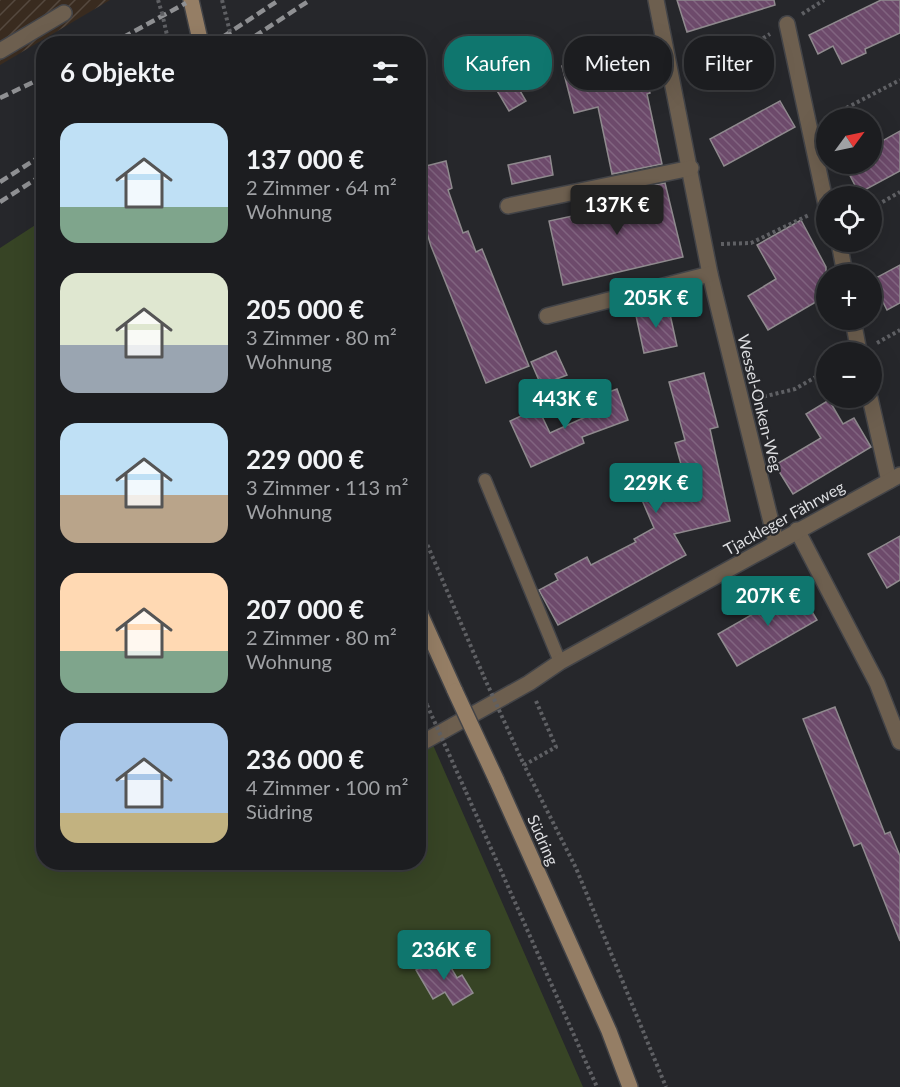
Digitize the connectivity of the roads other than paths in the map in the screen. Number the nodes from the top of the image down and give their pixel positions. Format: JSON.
{"nodes":[{"id":1,"x":191,"y":0,"type":"edge"},
{"id":2,"x":656,"y":0,"type":"edge"},
{"id":3,"x":64,"y":13,"type":"dead end"},
{"id":4,"x":787,"y":24,"type":"road end"},
{"id":5,"x":199,"y":36,"type":"edge"},
{"id":6,"x":0,"y":51,"type":"edge"},
{"id":7,"x":690,"y":168,"type":"junction"},
{"id":8,"x":819,"y":186,"type":"edge"},
{"id":9,"x":508,"y":206,"type":"dead end"},
{"id":10,"x":710,"y":274,"type":"junction"},
{"id":11,"x":547,"y":316,"type":"dead end"},
{"id":12,"x":873,"y":408,"type":"edge"},
{"id":13,"x":895,"y":478,"type":"edge"},
{"id":14,"x":485,"y":480,"type":"dead end"},
{"id":15,"x":797,"y":530,"type":"junction"},
{"id":16,"x":776,"y":542,"type":"junction"},
{"id":17,"x":426,"y":627,"type":"edge"},
{"id":18,"x":560,"y":662,"type":"junction"},
{"id":19,"x":426,"y":740,"type":"edge"},
{"id":20,"x":900,"y":742,"type":"edge"},
{"id":21,"x":630,"y":1087,"type":"edge"}],
"edges":[{"from":1,"to":5,"type":"main road"},
{"from":2,"to":7,"type":"street","name":"Wessel-Onken-Weg"},
{"from":3,"to":6,"type":"street"},
{"from":4,"to":8,"type":"street"},
{"from":7,"to":9,"type":"street"},
{"from":7,"to":10,"type":"street","name":"Wessel-Onken-Weg"},
{"from":10,"to":11,"type":"street"},
{"from":10,"to":16,"type":"street","name":"Wessel-Onken-Weg"},
{"from":12,"to":13,"type":"street"},
{"from":13,"to":15,"type":"street","name":"Tjackleger Fährweg"},
{"from":14,"to":18,"type":"lane"},
{"from":15,"to":16,"type":"street","name":"Tjackleger Fährweg"},
{"from":15,"to":20,"type":"street"},
{"from":16,"to":18,"type":"street","name":"Tjackleger Fährweg"},
{"from":17,"to":21,"type":"main road","name":"Südring","bridge":true},
{"from":18,"to":19,"type":"street","name":"Tjackleger Fährweg"}]}
